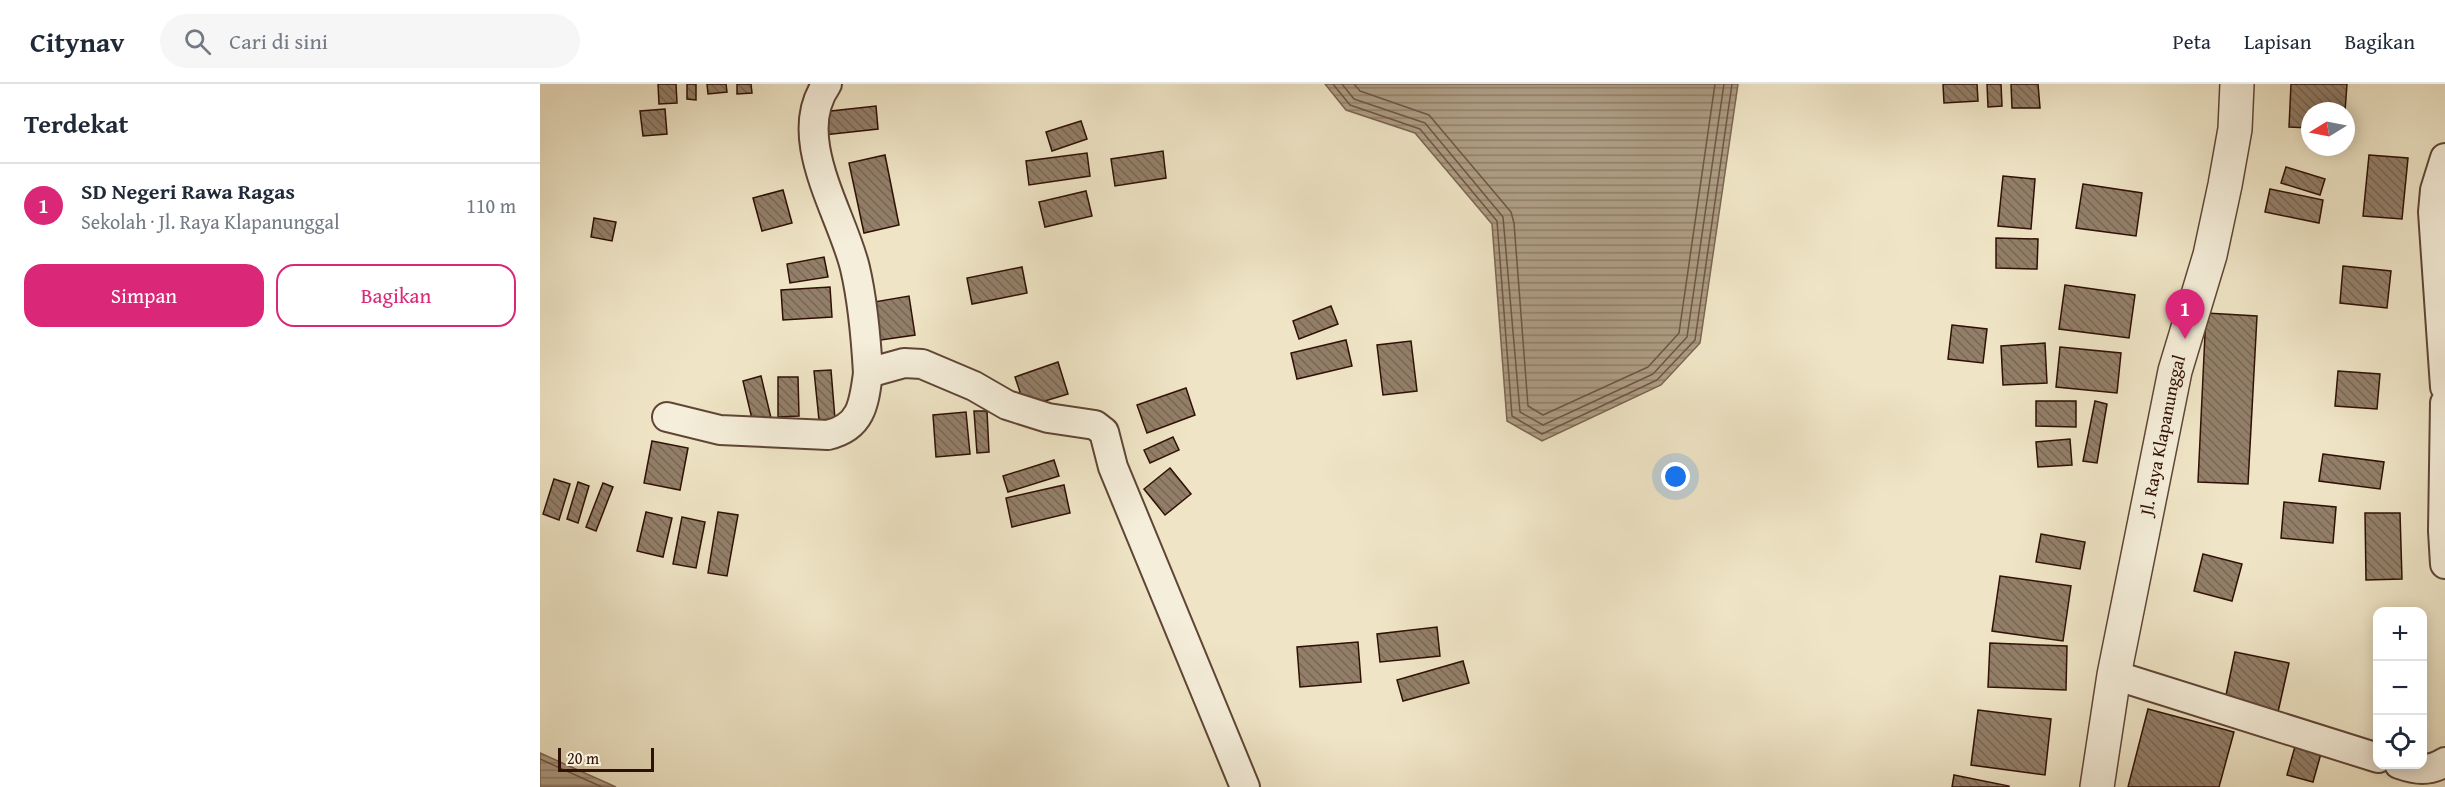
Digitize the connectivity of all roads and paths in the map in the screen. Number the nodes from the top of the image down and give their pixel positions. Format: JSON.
{"nodes":[{"id":1,"x":827,"y":84,"type":"edge"},
{"id":2,"x":2237,"y":84,"type":"edge"},
{"id":3,"x":2445,"y":158,"type":"edge"},
{"id":4,"x":867,"y":373,"type":"junction"},
{"id":5,"x":2445,"y":387,"type":"edge"},
{"id":6,"x":2445,"y":403,"type":"edge"},
{"id":7,"x":668,"y":417,"type":"dead end"},
{"id":8,"x":2445,"y":564,"type":"edge"},
{"id":9,"x":2114,"y":675,"type":"junction"},
{"id":10,"x":2373,"y":756,"type":"edge"},
{"id":11,"x":2445,"y":762,"type":"edge"},
{"id":12,"x":2414,"y":769,"type":"edge"},
{"id":13,"x":1245,"y":787,"type":"edge"},
{"id":14,"x":2097,"y":787,"type":"edge"}],
"edges":[{"from":1,"to":4,"type":"street"},
{"from":2,"to":9,"type":"street","name":"Jl. Raya Klapanunggal"},
{"from":3,"to":5,"type":"street"},
{"from":4,"to":7,"type":"street"},
{"from":4,"to":13,"type":"street"},
{"from":6,"to":8,"type":"street"},
{"from":9,"to":10,"type":"street"},
{"from":9,"to":14,"type":"street","name":"Jl. Raya Klapanunggal"},
{"from":11,"to":12,"type":"street"}]}
